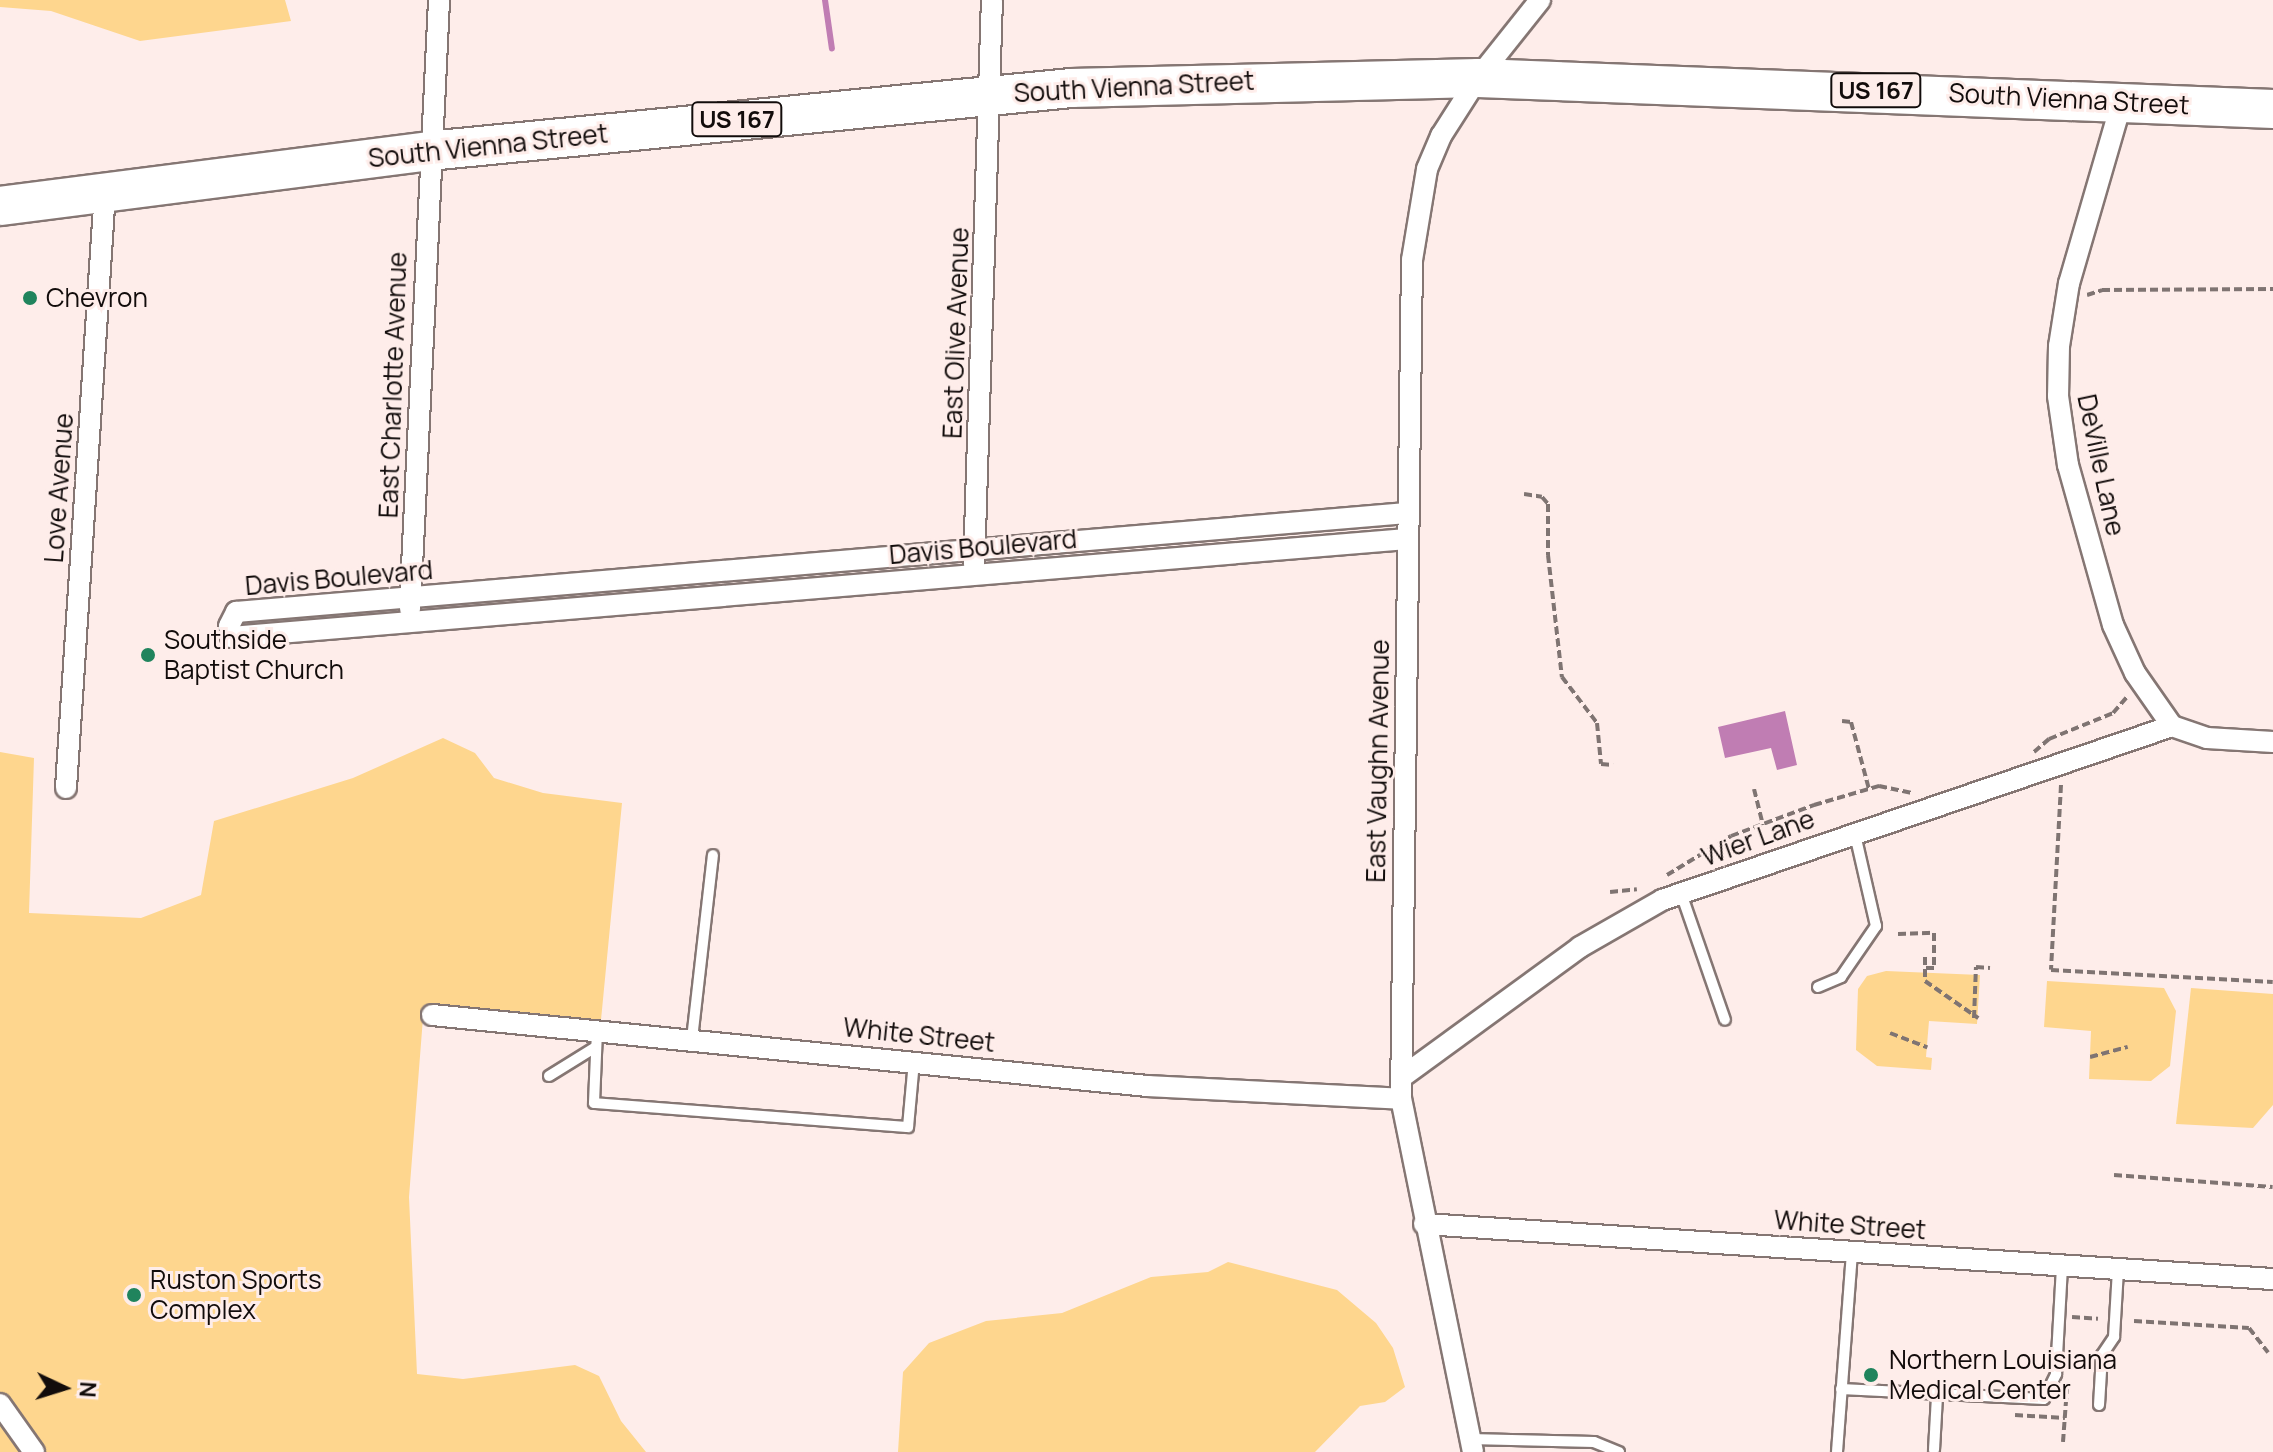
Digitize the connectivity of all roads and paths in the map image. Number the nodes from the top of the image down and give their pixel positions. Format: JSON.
{"nodes":[{"id":1,"x":439,"y":0,"type":"edge"},
{"id":2,"x":992,"y":0,"type":"edge"},
{"id":3,"x":1540,"y":0,"type":"edge"},
{"id":4,"x":1478,"y":78,"type":"junction"},
{"id":5,"x":990,"y":94,"type":"junction"},
{"id":6,"x":2122,"y":101,"type":"junction"},
{"id":7,"x":2273,"y":109,"type":"edge"},
{"id":8,"x":429,"y":151,"type":"junction"},
{"id":9,"x":105,"y":192,"type":"junction"},
{"id":10,"x":0,"y":206,"type":"edge"},
{"id":11,"x":2273,"y":289,"type":"edge"},
{"id":12,"x":2082,"y":302,"type":"dead end"},
{"id":13,"x":1524,"y":494,"type":"dead end"},
{"id":14,"x":1407,"y":513,"type":"junction"},
{"id":15,"x":1407,"y":539,"type":"junction"},
{"id":16,"x":975,"y":551,"type":"junction"},
{"id":17,"x":974,"y":573,"type":"junction"},
{"id":18,"x":411,"y":597,"type":"junction"},
{"id":19,"x":410,"y":621,"type":"junction"},
{"id":20,"x":2128,"y":689,"type":"dead end"},
{"id":21,"x":1842,"y":721,"type":"dead end"},
{"id":22,"x":2172,"y":726,"type":"junction"},
{"id":23,"x":2273,"y":742,"type":"edge"},
{"id":24,"x":2029,"y":756,"type":"dead end"},
{"id":25,"x":1613,"y":765,"type":"dead end"},
{"id":26,"x":2061,"y":782,"type":"dead end"},
{"id":27,"x":66,"y":788,"type":"dead end"},
{"id":28,"x":1754,"y":789,"type":"dead end"},
{"id":29,"x":1869,"y":789,"type":"junction"},
{"id":30,"x":1922,"y":793,"type":"dead end"},
{"id":31,"x":1763,"y":825,"type":"junction"},
{"id":32,"x":1854,"y":831,"type":"junction"},
{"id":33,"x":713,"y":855,"type":"dead end"},
{"id":34,"x":1655,"y":881,"type":"dead end"},
{"id":35,"x":1642,"y":887,"type":"dead end"},
{"id":36,"x":1610,"y":892,"type":"dead end"},
{"id":37,"x":1681,"y":893,"type":"junction"},
{"id":38,"x":1898,"y":934,"type":"dead end"},
{"id":39,"x":1925,"y":957,"type":"dead end"},
{"id":40,"x":1925,"y":968,"type":"junction"},
{"id":41,"x":1990,"y":968,"type":"dead end"},
{"id":42,"x":2273,"y":982,"type":"edge"},
{"id":43,"x":1818,"y":987,"type":"dead end"},
{"id":44,"x":432,"y":1015,"type":"dead end"},
{"id":45,"x":1725,"y":1020,"type":"dead end"},
{"id":46,"x":1890,"y":1033,"type":"dead end"},
{"id":47,"x":596,"y":1039,"type":"junction"},
{"id":48,"x":692,"y":1039,"type":"junction"},
{"id":49,"x":1927,"y":1047,"type":"dead end"},
{"id":50,"x":2128,"y":1047,"type":"dead end"},
{"id":51,"x":2090,"y":1057,"type":"dead end"},
{"id":52,"x":914,"y":1060,"type":"junction"},
{"id":53,"x":549,"y":1076,"type":"dead end"},
{"id":54,"x":1402,"y":1077,"type":"junction"},
{"id":55,"x":1401,"y":1099,"type":"junction"},
{"id":56,"x":2114,"y":1175,"type":"dead end"},
{"id":57,"x":2273,"y":1187,"type":"edge"},
{"id":58,"x":1424,"y":1224,"type":"junction"},
{"id":59,"x":1852,"y":1250,"type":"junction"},
{"id":60,"x":2062,"y":1265,"type":"junction"},
{"id":61,"x":2118,"y":1269,"type":"junction"},
{"id":62,"x":2273,"y":1279,"type":"edge"},
{"id":63,"x":2134,"y":1321,"type":"dead end"},
{"id":64,"x":2268,"y":1352,"type":"dead end"},
{"id":65,"x":1841,"y":1389,"type":"junction"},
{"id":66,"x":1937,"y":1396,"type":"junction"},
{"id":67,"x":0,"y":1404,"type":"edge"},
{"id":68,"x":2099,"y":1405,"type":"dead end"},
{"id":69,"x":2013,"y":1415,"type":"dead end"},
{"id":70,"x":2065,"y":1418,"type":"dead end"},
{"id":71,"x":1472,"y":1445,"type":"edge"},
{"id":72,"x":1934,"y":1450,"type":"edge"},
{"id":73,"x":34,"y":1452,"type":"edge"},
{"id":74,"x":1619,"y":1452,"type":"edge"},
{"id":75,"x":1837,"y":1452,"type":"edge"}],
"edges":[{"from":1,"to":8,"type":"street","name":"East Charlotte Avenue"},
{"from":2,"to":5,"type":"street","name":"East Olive Avenue"},
{"from":3,"to":4,"type":"street","name":"East Vaughn Avenue"},
{"from":4,"to":5,"type":"highway","name":"South Vienna Street","number":"US 167"},
{"from":4,"to":6,"type":"highway","name":"South Vienna Street","number":"US 167"},
{"from":4,"to":14,"type":"street","name":"East Vaughn Avenue"},
{"from":5,"to":8,"type":"highway","name":"South Vienna Street","number":"US 167"},
{"from":5,"to":16,"type":"street","name":"East Olive Avenue"},
{"from":6,"to":7,"type":"highway","name":"South Vienna Street","number":"US 167"},
{"from":6,"to":22,"type":"street","name":"DeVille Lane"},
{"from":8,"to":9,"type":"highway","name":"South Vienna Street","number":"US 167"},
{"from":8,"to":18,"type":"street","name":"East Charlotte Avenue"},
{"from":9,"to":10,"type":"highway","name":"South Vienna Street","number":"US 167"},
{"from":9,"to":27,"type":"street","name":"Love Avenue"},
{"from":11,"to":12,"type":"path"},
{"from":13,"to":25,"type":"path"},
{"from":14,"to":15,"type":"street","name":"East Vaughn Avenue"},
{"from":14,"to":16,"type":"street","name":"Davis Boulevard"},
{"from":15,"to":17,"type":"street","name":"Davis Boulevard"},
{"from":15,"to":54,"type":"street","name":"East Vaughn Avenue"},
{"from":16,"to":17,"type":"street","name":"East Olive Avenue"},
{"from":16,"to":18,"type":"street","name":"Davis Boulevard"},
{"from":17,"to":19,"type":"street","name":"Davis Boulevard"},
{"from":18,"to":19,"type":"street","name":"East Charlotte Avenue"},
{"from":18,"to":19,"type":"street","name":"Davis Boulevard"},
{"from":20,"to":24,"type":"path"},
{"from":21,"to":29,"type":"path"},
{"from":22,"to":23,"type":"street"},
{"from":22,"to":32,"type":"street","name":"Wier Lane"},
{"from":26,"to":42,"type":"path"},
{"from":28,"to":31,"type":"path"},
{"from":29,"to":30,"type":"path"},
{"from":29,"to":31,"type":"path"},
{"from":31,"to":34,"type":"path"},
{"from":32,"to":37,"type":"street","name":"Wier Lane"},
{"from":32,"to":43,"type":"lane"},
{"from":33,"to":48,"type":"lane"},
{"from":35,"to":36,"type":"path"},
{"from":37,"to":45,"type":"lane"},
{"from":37,"to":54,"type":"street","name":"Wier Lane"},
{"from":38,"to":40,"type":"path"},
{"from":39,"to":40,"type":"path"},
{"from":40,"to":41,"type":"path"},
{"from":44,"to":47,"type":"street","name":"White Street"},
{"from":46,"to":49,"type":"path"},
{"from":47,"to":48,"type":"street","name":"White Street"},
{"from":47,"to":52,"type":"lane"},
{"from":47,"to":53,"type":"lane"},
{"from":48,"to":52,"type":"street","name":"White Street"},
{"from":50,"to":51,"type":"path"},
{"from":52,"to":55,"type":"street","name":"White Street"},
{"from":54,"to":55,"type":"street","name":"East Vaughn Avenue"},
{"from":55,"to":58,"type":"street","name":"East Vaughn Avenue"},
{"from":56,"to":57,"type":"path"},
{"from":58,"to":59,"type":"street","name":"White Street"},
{"from":58,"to":71,"type":"street","name":"East Vaughn Avenue"},
{"from":59,"to":60,"type":"street","name":"White Street"},
{"from":59,"to":65,"type":"lane"},
{"from":60,"to":61,"type":"street","name":"White Street"},
{"from":60,"to":66,"type":"lane"},
{"from":61,"to":62,"type":"street","name":"White Street"},
{"from":61,"to":68,"type":"lane"},
{"from":63,"to":64,"type":"path"},
{"from":65,"to":66,"type":"lane"},
{"from":65,"to":75,"type":"lane"},
{"from":66,"to":72,"type":"lane"},
{"from":67,"to":73,"type":"street"},
{"from":69,"to":70,"type":"path"},
{"from":71,"to":74,"type":"lane"}]}
